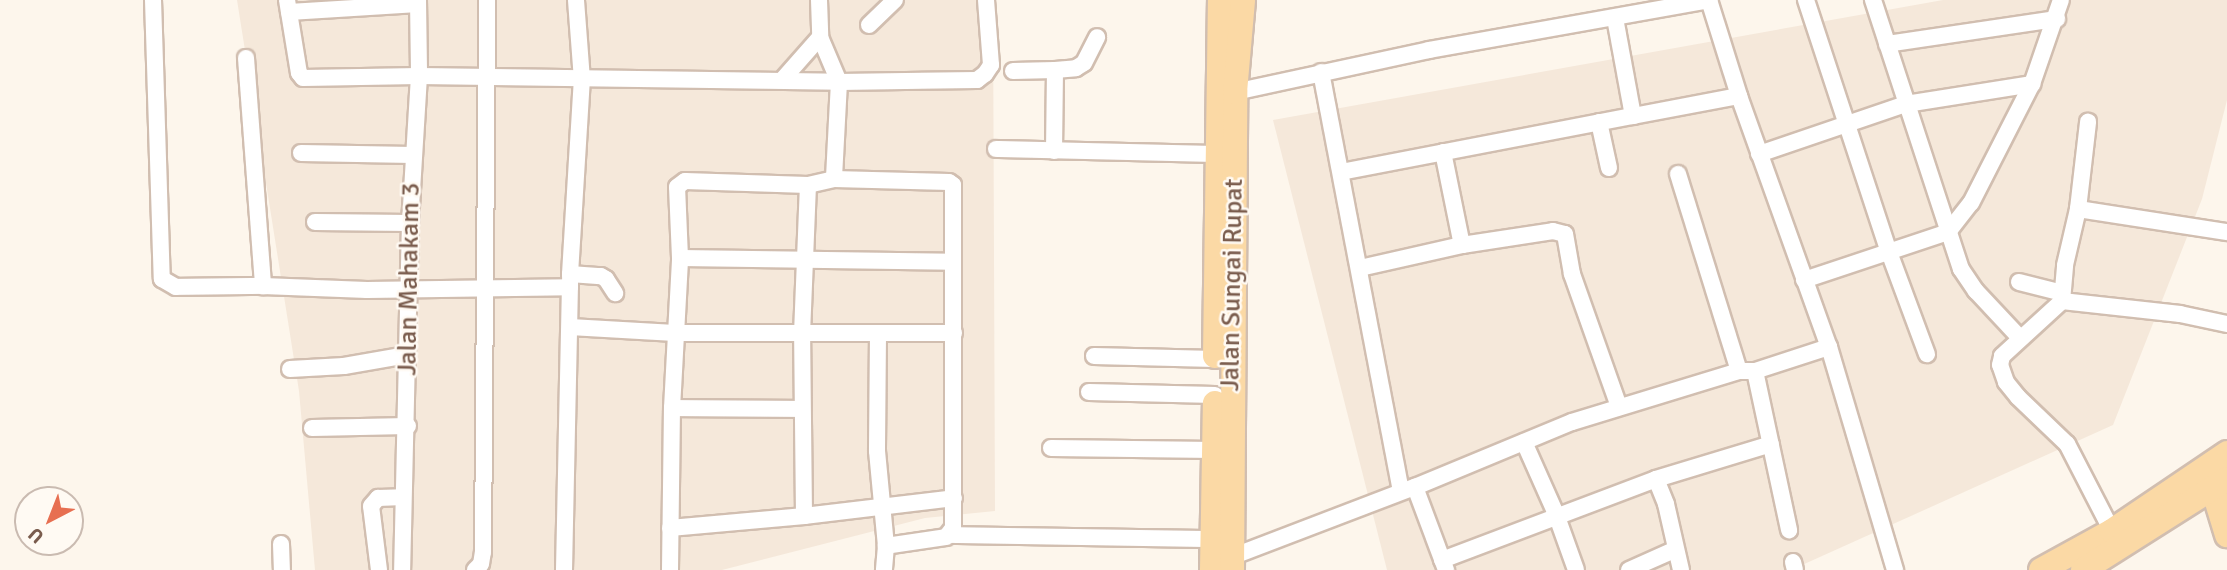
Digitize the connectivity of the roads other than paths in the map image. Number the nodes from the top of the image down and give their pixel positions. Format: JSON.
{"nodes":[{"id":1,"x":153,"y":0,"type":"edge"},
{"id":2,"x":487,"y":0,"type":"edge"},
{"id":3,"x":576,"y":0,"type":"edge"},
{"id":4,"x":819,"y":0,"type":"edge"},
{"id":5,"x":895,"y":0,"type":"edge"},
{"id":6,"x":986,"y":0,"type":"edge"},
{"id":7,"x":1710,"y":0,"type":"edge"},
{"id":8,"x":1806,"y":0,"type":"edge"},
{"id":9,"x":1873,"y":0,"type":"edge"},
{"id":10,"x":2062,"y":0,"type":"edge"},
{"id":11,"x":1240,"y":1,"type":"edge"},
{"id":12,"x":418,"y":2,"type":"edge"},
{"id":13,"x":288,"y":6,"type":"edge"},
{"id":14,"x":1615,"y":18,"type":"junction"},
{"id":15,"x":2057,"y":19,"type":"junction"},
{"id":16,"x":869,"y":25,"type":"dead end"},
{"id":17,"x":820,"y":37,"type":"junction"},
{"id":18,"x":1097,"y":37,"type":"dead end"},
{"id":19,"x":1887,"y":44,"type":"junction"},
{"id":20,"x":246,"y":58,"type":"dead end"},
{"id":21,"x":1055,"y":70,"type":"junction"},
{"id":22,"x":1013,"y":71,"type":"dead end"},
{"id":23,"x":1321,"y":72,"type":"junction"},
{"id":24,"x":488,"y":75,"type":"junction"},
{"id":25,"x":419,"y":76,"type":"junction"},
{"id":26,"x":582,"y":79,"type":"junction"},
{"id":27,"x":783,"y":79,"type":"junction"},
{"id":28,"x":839,"y":82,"type":"junction"},
{"id":29,"x":2032,"y":84,"type":"junction"},
{"id":30,"x":1236,"y":92,"type":"junction"},
{"id":31,"x":1739,"y":96,"type":"junction"},
{"id":32,"x":1906,"y":104,"type":"junction"},
{"id":33,"x":1633,"y":116,"type":"junction"},
{"id":34,"x":1599,"y":122,"type":"junction"},
{"id":35,"x":2088,"y":122,"type":"dead end"},
{"id":36,"x":1846,"y":123,"type":"junction"},
{"id":37,"x":996,"y":149,"type":"dead end"},
{"id":38,"x":1054,"y":151,"type":"junction"},
{"id":39,"x":1444,"y":152,"type":"junction"},
{"id":40,"x":301,"y":153,"type":"dead end"},
{"id":41,"x":1218,"y":154,"type":"junction"},
{"id":42,"x":1759,"y":154,"type":"junction"},
{"id":43,"x":414,"y":155,"type":"junction"},
{"id":44,"x":1609,"y":169,"type":"dead end"},
{"id":45,"x":1341,"y":172,"type":"junction"},
{"id":46,"x":1678,"y":174,"type":"dead end"},
{"id":47,"x":834,"y":180,"type":"junction"},
{"id":48,"x":808,"y":185,"type":"junction"},
{"id":49,"x":2078,"y":209,"type":"junction"},
{"id":50,"x":316,"y":222,"type":"dead end"},
{"id":51,"x":410,"y":223,"type":"junction"},
{"id":52,"x":1225,"y":231,"type":"junction"},
{"id":53,"x":1948,"y":232,"type":"junction"},
{"id":54,"x":2227,"y":232,"type":"edge"},
{"id":55,"x":1462,"y":245,"type":"junction"},
{"id":56,"x":1889,"y":252,"type":"junction"},
{"id":57,"x":680,"y":258,"type":"junction"},
{"id":58,"x":807,"y":259,"type":"junction"},
{"id":59,"x":952,"y":262,"type":"junction"},
{"id":60,"x":1360,"y":268,"type":"junction"},
{"id":61,"x":1804,"y":280,"type":"junction"},
{"id":62,"x":570,"y":281,"type":"junction"},
{"id":63,"x":2019,"y":282,"type":"dead end"},
{"id":64,"x":263,"y":286,"type":"junction"},
{"id":65,"x":410,"y":287,"type":"junction"},
{"id":66,"x":484,"y":290,"type":"junction"},
{"id":67,"x":615,"y":293,"type":"dead end"},
{"id":68,"x":2062,"y":297,"type":"junction"},
{"id":69,"x":2227,"y":324,"type":"edge"},
{"id":70,"x":570,"y":327,"type":"junction"},
{"id":71,"x":674,"y":332,"type":"junction"},
{"id":72,"x":954,"y":333,"type":"junction"},
{"id":73,"x":802,"y":334,"type":"junction"},
{"id":74,"x":878,"y":334,"type":"junction"},
{"id":75,"x":2020,"y":338,"type":"junction"},
{"id":76,"x":1829,"y":347,"type":"junction"},
{"id":77,"x":1927,"y":354,"type":"dead end"},
{"id":78,"x":407,"y":355,"type":"junction"},
{"id":79,"x":1094,"y":356,"type":"dead end"},
{"id":80,"x":1215,"y":359,"type":"junction"},
{"id":81,"x":290,"y":369,"type":"dead end"},
{"id":82,"x":1747,"y":371,"type":"junction"},
{"id":83,"x":1089,"y":392,"type":"dead end"},
{"id":84,"x":1215,"y":395,"type":"junction"},
{"id":85,"x":1619,"y":407,"type":"junction"},
{"id":86,"x":672,"y":408,"type":"junction"},
{"id":87,"x":802,"y":409,"type":"junction"},
{"id":88,"x":408,"y":426,"type":"junction"},
{"id":89,"x":312,"y":428,"type":"dead end"},
{"id":90,"x":1524,"y":442,"type":"junction"},
{"id":91,"x":1771,"y":444,"type":"junction"},
{"id":92,"x":1051,"y":448,"type":"dead end"},
{"id":93,"x":1215,"y":450,"type":"junction"},
{"id":94,"x":2227,"y":453,"type":"edge"},
{"id":95,"x":1656,"y":478,"type":"junction"},
{"id":96,"x":2216,"y":479,"type":"edge"},
{"id":97,"x":1408,"y":489,"type":"junction"},
{"id":98,"x":403,"y":497,"type":"junction"},
{"id":99,"x":954,"y":498,"type":"junction"},
{"id":100,"x":882,"y":506,"type":"junction"},
{"id":101,"x":1556,"y":514,"type":"junction"},
{"id":102,"x":804,"y":516,"type":"junction"},
{"id":103,"x":670,"y":528,"type":"junction"},
{"id":104,"x":1789,"y":530,"type":"dead end"},
{"id":105,"x":2112,"y":531,"type":"junction"},
{"id":106,"x":950,"y":535,"type":"junction"},
{"id":107,"x":2227,"y":536,"type":"edge"},
{"id":108,"x":281,"y":544,"type":"dead end"},
{"id":109,"x":886,"y":546,"type":"junction"},
{"id":110,"x":1674,"y":550,"type":"junction"},
{"id":111,"x":1220,"y":559,"type":"edge"},
{"id":112,"x":1444,"y":565,"type":"edge"},
{"id":113,"x":282,"y":570,"type":"edge"},
{"id":114,"x":379,"y":570,"type":"edge"},
{"id":115,"x":402,"y":570,"type":"edge"},
{"id":116,"x":475,"y":570,"type":"edge"},
{"id":117,"x":564,"y":570,"type":"edge"},
{"id":118,"x":670,"y":570,"type":"edge"},
{"id":119,"x":884,"y":570,"type":"edge"},
{"id":120,"x":1576,"y":570,"type":"edge"},
{"id":121,"x":1629,"y":570,"type":"edge"},
{"id":122,"x":1681,"y":570,"type":"edge"},
{"id":123,"x":1895,"y":570,"type":"edge"},
{"id":124,"x":2041,"y":570,"type":"edge"},
{"id":125,"x":2083,"y":570,"type":"edge"}],
"edges":[{"from":1,"to":64,"type":"street"},
{"from":2,"to":24,"type":"street"},
{"from":3,"to":26,"type":"street"},
{"from":4,"to":17,"type":"street"},
{"from":5,"to":16,"type":"street"},
{"from":6,"to":28,"type":"street"},
{"from":7,"to":14,"type":"street"},
{"from":7,"to":31,"type":"street"},
{"from":8,"to":36,"type":"street"},
{"from":9,"to":19,"type":"street"},
{"from":10,"to":15,"type":"street"},
{"from":11,"to":30,"type":"main road","name":"Jalan Sungai Rupat"},
{"from":11,"to":41,"type":"main road","name":"Jalan Sungai Rupat"},
{"from":12,"to":13,"type":"street"},
{"from":12,"to":25,"type":"street","name":"Jalan Mahakam 3"},
{"from":13,"to":25,"type":"street"},
{"from":14,"to":23,"type":"street"},
{"from":14,"to":33,"type":"street"},
{"from":15,"to":19,"type":"street"},
{"from":15,"to":29,"type":"street"},
{"from":17,"to":27,"type":"street"},
{"from":17,"to":28,"type":"street"},
{"from":18,"to":21,"type":"street"},
{"from":19,"to":32,"type":"street"},
{"from":20,"to":64,"type":"street"},
{"from":21,"to":22,"type":"street"},
{"from":21,"to":38,"type":"street"},
{"from":23,"to":30,"type":"street"},
{"from":23,"to":45,"type":"street"},
{"from":24,"to":25,"type":"street"},
{"from":24,"to":26,"type":"street"},
{"from":24,"to":66,"type":"street"},
{"from":25,"to":43,"type":"street","name":"Jalan Mahakam 3"},
{"from":26,"to":27,"type":"street"},
{"from":26,"to":62,"type":"street"},
{"from":27,"to":28,"type":"street"},
{"from":28,"to":47,"type":"street"},
{"from":29,"to":32,"type":"street"},
{"from":29,"to":53,"type":"street"},
{"from":30,"to":52,"type":"main road","name":"Jalan Sungai Rupat"},
{"from":31,"to":33,"type":"street"},
{"from":31,"to":42,"type":"street"},
{"from":32,"to":36,"type":"street"},
{"from":32,"to":53,"type":"street"},
{"from":33,"to":34,"type":"street"},
{"from":34,"to":39,"type":"street"},
{"from":34,"to":44,"type":"street"},
{"from":35,"to":49,"type":"street"},
{"from":36,"to":42,"type":"street"},
{"from":36,"to":56,"type":"street"},
{"from":37,"to":38,"type":"street"},
{"from":38,"to":41,"type":"street"},
{"from":39,"to":45,"type":"street"},
{"from":39,"to":55,"type":"street"},
{"from":40,"to":43,"type":"street"},
{"from":41,"to":52,"type":"main road","name":"Jalan Sungai Rupat"},
{"from":42,"to":61,"type":"street"},
{"from":43,"to":51,"type":"street","name":"Jalan Mahakam 3"},
{"from":45,"to":60,"type":"street"},
{"from":46,"to":82,"type":"street"},
{"from":47,"to":48,"type":"street"},
{"from":47,"to":59,"type":"street"},
{"from":48,"to":57,"type":"street"},
{"from":48,"to":58,"type":"street"},
{"from":49,"to":54,"type":"street"},
{"from":49,"to":68,"type":"street"},
{"from":50,"to":51,"type":"street"},
{"from":51,"to":65,"type":"street","name":"Jalan Mahakam 3"},
{"from":52,"to":80,"type":"main road","name":"Jalan Sungai Rupat"},
{"from":52,"to":111,"type":"main road","name":"Jalan Sungai Rupat"},
{"from":53,"to":56,"type":"street"},
{"from":53,"to":75,"type":"street"},
{"from":55,"to":60,"type":"street"},
{"from":55,"to":85,"type":"street"},
{"from":56,"to":61,"type":"street"},
{"from":56,"to":77,"type":"street"},
{"from":57,"to":58,"type":"street"},
{"from":57,"to":71,"type":"street"},
{"from":58,"to":59,"type":"street"},
{"from":58,"to":73,"type":"street"},
{"from":59,"to":72,"type":"street"},
{"from":60,"to":97,"type":"street"},
{"from":61,"to":76,"type":"street"},
{"from":62,"to":66,"type":"street"},
{"from":62,"to":67,"type":"street"},
{"from":62,"to":70,"type":"street"},
{"from":63,"to":68,"type":"street"},
{"from":64,"to":65,"type":"street"},
{"from":65,"to":66,"type":"street"},
{"from":65,"to":78,"type":"street","name":"Jalan Mahakam 3"},
{"from":66,"to":116,"type":"street"},
{"from":68,"to":69,"type":"street"},
{"from":68,"to":75,"type":"street"},
{"from":70,"to":71,"type":"street"},
{"from":70,"to":117,"type":"street"},
{"from":71,"to":73,"type":"street"},
{"from":71,"to":86,"type":"street"},
{"from":72,"to":74,"type":"street"},
{"from":72,"to":99,"type":"street"},
{"from":73,"to":74,"type":"street"},
{"from":73,"to":87,"type":"street"},
{"from":74,"to":100,"type":"street"},
{"from":75,"to":105,"type":"street"},
{"from":76,"to":82,"type":"street"},
{"from":76,"to":123,"type":"street"},
{"from":78,"to":81,"type":"street"},
{"from":78,"to":88,"type":"street","name":"Jalan Mahakam 3"},
{"from":79,"to":80,"type":"street"},
{"from":80,"to":84,"type":"main road","name":"Jalan Sungai Rupat"},
{"from":82,"to":85,"type":"street"},
{"from":82,"to":91,"type":"street"},
{"from":83,"to":84,"type":"street"},
{"from":84,"to":93,"type":"main road","name":"Jalan Sungai Rupat"},
{"from":85,"to":90,"type":"street"},
{"from":86,"to":87,"type":"street"},
{"from":86,"to":103,"type":"street"},
{"from":87,"to":102,"type":"street"},
{"from":88,"to":89,"type":"street"},
{"from":88,"to":98,"type":"street","name":"Jalan Mahakam 3"},
{"from":90,"to":97,"type":"street"},
{"from":90,"to":101,"type":"street"},
{"from":91,"to":95,"type":"street"},
{"from":91,"to":104,"type":"street"},
{"from":92,"to":93,"type":"street"},
{"from":93,"to":111,"type":"main road","name":"Jalan Sungai Rupat"},
{"from":94,"to":96,"type":"main road"},
{"from":95,"to":101,"type":"street"},
{"from":95,"to":110,"type":"street"},
{"from":96,"to":105,"type":"main road"},
{"from":96,"to":107,"type":"main road"},
{"from":96,"to":125,"type":"main road"},
{"from":97,"to":111,"type":"street"},
{"from":97,"to":112,"type":"street"},
{"from":98,"to":114,"type":"street"},
{"from":98,"to":115,"type":"street","name":"Jalan Mahakam 3"},
{"from":99,"to":100,"type":"street"},
{"from":99,"to":106,"type":"street"},
{"from":100,"to":102,"type":"street"},
{"from":100,"to":109,"type":"street"},
{"from":101,"to":112,"type":"street"},
{"from":101,"to":120,"type":"street"},
{"from":102,"to":103,"type":"street"},
{"from":103,"to":118,"type":"street"},
{"from":105,"to":124,"type":"main road"},
{"from":106,"to":109,"type":"street"},
{"from":106,"to":111,"type":"street"},
{"from":108,"to":113,"type":"street"},
{"from":109,"to":119,"type":"street"},
{"from":110,"to":121,"type":"street"},
{"from":110,"to":122,"type":"street"}]}
